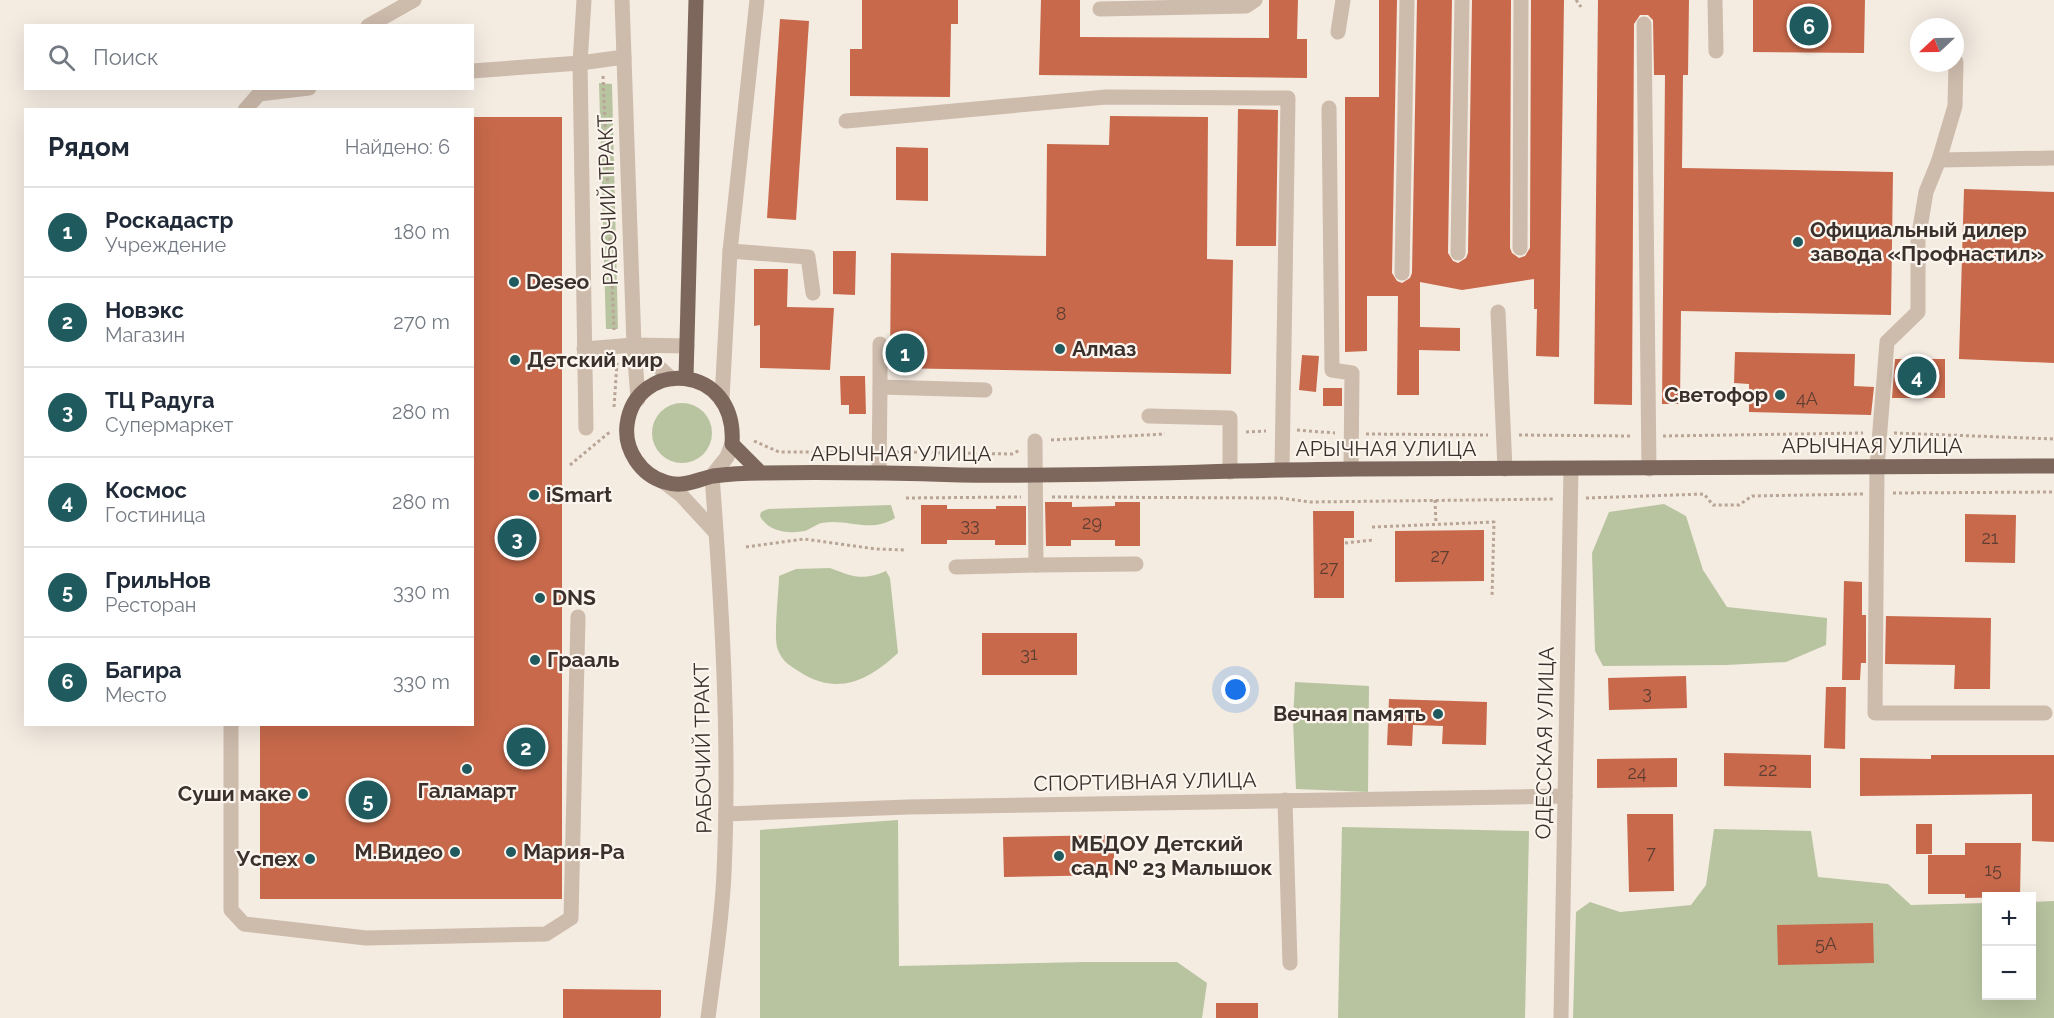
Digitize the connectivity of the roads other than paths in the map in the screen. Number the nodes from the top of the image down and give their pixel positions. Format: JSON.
{"nodes":[{"id":1,"x":414,"y":0,"type":"edge"},
{"id":2,"x":584,"y":0,"type":"edge"},
{"id":3,"x":622,"y":0,"type":"edge"},
{"id":4,"x":696,"y":0,"type":"edge"},
{"id":5,"x":758,"y":0,"type":"edge"},
{"id":6,"x":1255,"y":0,"type":"edge"},
{"id":7,"x":1343,"y":0,"type":"edge"},
{"id":8,"x":1407,"y":0,"type":"edge"},
{"id":9,"x":1462,"y":0,"type":"edge"},
{"id":10,"x":1521,"y":0,"type":"edge"},
{"id":11,"x":1715,"y":0,"type":"edge"},
{"id":12,"x":1100,"y":9,"type":"dead end"},
{"id":13,"x":372,"y":24,"type":"edge"},
{"id":14,"x":1644,"y":24,"type":"dead end"},
{"id":15,"x":1338,"y":32,"type":"dead end"},
{"id":16,"x":1716,"y":51,"type":"dead end"},
{"id":17,"x":624,"y":57,"type":"junction"},
{"id":18,"x":580,"y":63,"type":"junction"},
{"id":19,"x":474,"y":71,"type":"edge"},
{"id":20,"x":1956,"y":72,"type":"edge"},
{"id":21,"x":278,"y":90,"type":"edge"},
{"id":22,"x":263,"y":91,"type":"edge"},
{"id":23,"x":247,"y":108,"type":"edge"},
{"id":24,"x":1329,"y":108,"type":"dead end"},
{"id":25,"x":846,"y":121,"type":"dead end"},
{"id":26,"x":2054,"y":159,"type":"edge"},
{"id":27,"x":1939,"y":160,"type":"junction"},
{"id":28,"x":1520,"y":248,"type":"dead end"},
{"id":29,"x":729,"y":251,"type":"junction"},
{"id":30,"x":1458,"y":253,"type":"dead end"},
{"id":31,"x":1402,"y":273,"type":"dead end"},
{"id":32,"x":813,"y":293,"type":"dead end"},
{"id":33,"x":1498,"y":312,"type":"dead end"},
{"id":34,"x":880,"y":344,"type":"dead end"},
{"id":35,"x":633,"y":345,"type":"junction"},
{"id":36,"x":687,"y":346,"type":"junction"},
{"id":37,"x":584,"y":349,"type":"junction"},
{"id":38,"x":679,"y":379,"type":"junction"},
{"id":39,"x":880,"y":387,"type":"junction"},
{"id":40,"x":986,"y":390,"type":"dead end"},
{"id":41,"x":638,"y":399,"type":"junction"},
{"id":42,"x":722,"y":399,"type":"junction"},
{"id":43,"x":1149,"y":416,"type":"dead end"},
{"id":44,"x":586,"y":428,"type":"dead end"},
{"id":45,"x":1035,"y":441,"type":"dead end"},
{"id":46,"x":732,"y":444,"type":"junction"},
{"id":47,"x":2054,"y":466,"type":"edge"},
{"id":48,"x":1877,"y":467,"type":"junction"},
{"id":49,"x":1351,"y":469,"type":"junction"},
{"id":50,"x":1505,"y":469,"type":"junction"},
{"id":51,"x":1571,"y":469,"type":"junction"},
{"id":52,"x":1649,"y":469,"type":"junction"},
{"id":53,"x":1282,"y":470,"type":"junction"},
{"id":54,"x":1230,"y":472,"type":"junction"},
{"id":55,"x":761,"y":473,"type":"junction"},
{"id":56,"x":879,"y":473,"type":"junction"},
{"id":57,"x":712,"y":476,"type":"junction"},
{"id":58,"x":1035,"y":476,"type":"junction"},
{"id":59,"x":664,"y":482,"type":"junction"},
{"id":60,"x":716,"y":533,"type":"junction"},
{"id":61,"x":1136,"y":564,"type":"dead end"},
{"id":62,"x":1036,"y":565,"type":"junction"},
{"id":63,"x":956,"y":567,"type":"dead end"},
{"id":64,"x":578,"y":617,"type":"dead end"},
{"id":65,"x":2044,"y":713,"type":"dead end"},
{"id":66,"x":231,"y":726,"type":"edge"},
{"id":67,"x":1565,"y":796,"type":"junction"},
{"id":68,"x":1286,"y":800,"type":"junction"},
{"id":69,"x":726,"y":814,"type":"junction"},
{"id":70,"x":1290,"y":963,"type":"dead end"},
{"id":71,"x":708,"y":1018,"type":"edge"},
{"id":72,"x":1561,"y":1018,"type":"edge"}],
"edges":[{"from":1,"to":13,"type":"street"},
{"from":2,"to":18,"type":"street"},
{"from":3,"to":17,"type":"street","name":"РАБОЧИЙ ТРАКТ"},
{"from":4,"to":36,"type":"main road"},
{"from":5,"to":29,"type":"street"},
{"from":6,"to":12,"type":"street"},
{"from":7,"to":15,"type":"street"},
{"from":8,"to":31,"type":"street"},
{"from":9,"to":30,"type":"street"},
{"from":10,"to":28,"type":"street"},
{"from":11,"to":16,"type":"street"},
{"from":14,"to":52,"type":"street"},
{"from":17,"to":18,"type":"street"},
{"from":17,"to":35,"type":"street","name":"РАБОЧИЙ ТРАКТ"},
{"from":18,"to":19,"type":"street"},
{"from":18,"to":37,"type":"street"},
{"from":20,"to":27,"type":"street"},
{"from":21,"to":22,"type":"street"},
{"from":22,"to":23,"type":"street"},
{"from":24,"to":49,"type":"street"},
{"from":25,"to":53,"type":"street"},
{"from":26,"to":27,"type":"street"},
{"from":27,"to":48,"type":"street"},
{"from":29,"to":32,"type":"street"},
{"from":29,"to":42,"type":"street"},
{"from":33,"to":50,"type":"street"},
{"from":34,"to":39,"type":"street"},
{"from":35,"to":36,"type":"street"},
{"from":35,"to":37,"type":"street"},
{"from":35,"to":38,"type":"street"},
{"from":35,"to":41,"type":"street","name":"РАБОЧИЙ ТРАКТ"},
{"from":36,"to":38,"type":"main road"},
{"from":37,"to":44,"type":"street"},
{"from":38,"to":41,"type":"main road"},
{"from":38,"to":42,"type":"main road"},
{"from":39,"to":40,"type":"street"},
{"from":39,"to":56,"type":"street"},
{"from":41,"to":59,"type":"main road","name":"РАБОЧИЙ ТРАКТ"},
{"from":42,"to":46,"type":"main road"},
{"from":43,"to":54,"type":"street"},
{"from":45,"to":58,"type":"street"},
{"from":46,"to":55,"type":"main road"},
{"from":46,"to":57,"type":"street"},
{"from":47,"to":48,"type":"main road","name":"АРЫЧНАЯ УЛИЦА"},
{"from":48,"to":52,"type":"main road","name":"АРЫЧНАЯ УЛИЦА"},
{"from":48,"to":65,"type":"street"},
{"from":49,"to":50,"type":"main road","name":"АРЫЧНАЯ УЛИЦА"},
{"from":49,"to":53,"type":"main road","name":"АРЫЧНАЯ УЛИЦА"},
{"from":50,"to":51,"type":"main road","name":"АРЫЧНАЯ УЛИЦА"},
{"from":51,"to":52,"type":"main road","name":"АРЫЧНАЯ УЛИЦА"},
{"from":51,"to":67,"type":"street","name":"ОДЕССКАЯ УЛИЦА"},
{"from":53,"to":54,"type":"main road","name":"АРЫЧНАЯ УЛИЦА"},
{"from":54,"to":58,"type":"main road","name":"АРЫЧНАЯ УЛИЦА"},
{"from":55,"to":56,"type":"main road","name":"АРЫЧНАЯ УЛИЦА"},
{"from":55,"to":57,"type":"main road","name":"АРЫЧНАЯ УЛИЦА"},
{"from":56,"to":58,"type":"main road","name":"АРЫЧНАЯ УЛИЦА"},
{"from":57,"to":59,"type":"main road"},
{"from":57,"to":60,"type":"street","name":"РАБОЧИЙ ТРАКТ"},
{"from":58,"to":62,"type":"street"},
{"from":59,"to":60,"type":"street"},
{"from":60,"to":69,"type":"street","name":"РАБОЧИЙ ТРАКТ"},
{"from":61,"to":62,"type":"street"},
{"from":62,"to":63,"type":"street"},
{"from":64,"to":66,"type":"street"},
{"from":67,"to":68,"type":"street","name":"СПОРТИВНАЯ УЛИЦА"},
{"from":67,"to":72,"type":"street","name":"ОДЕССКАЯ УЛИЦА"},
{"from":68,"to":69,"type":"street","name":"СПОРТИВНАЯ УЛИЦА"},
{"from":68,"to":70,"type":"street"},
{"from":69,"to":71,"type":"street","name":"РАБОЧИЙ ТРАКТ"}]}
